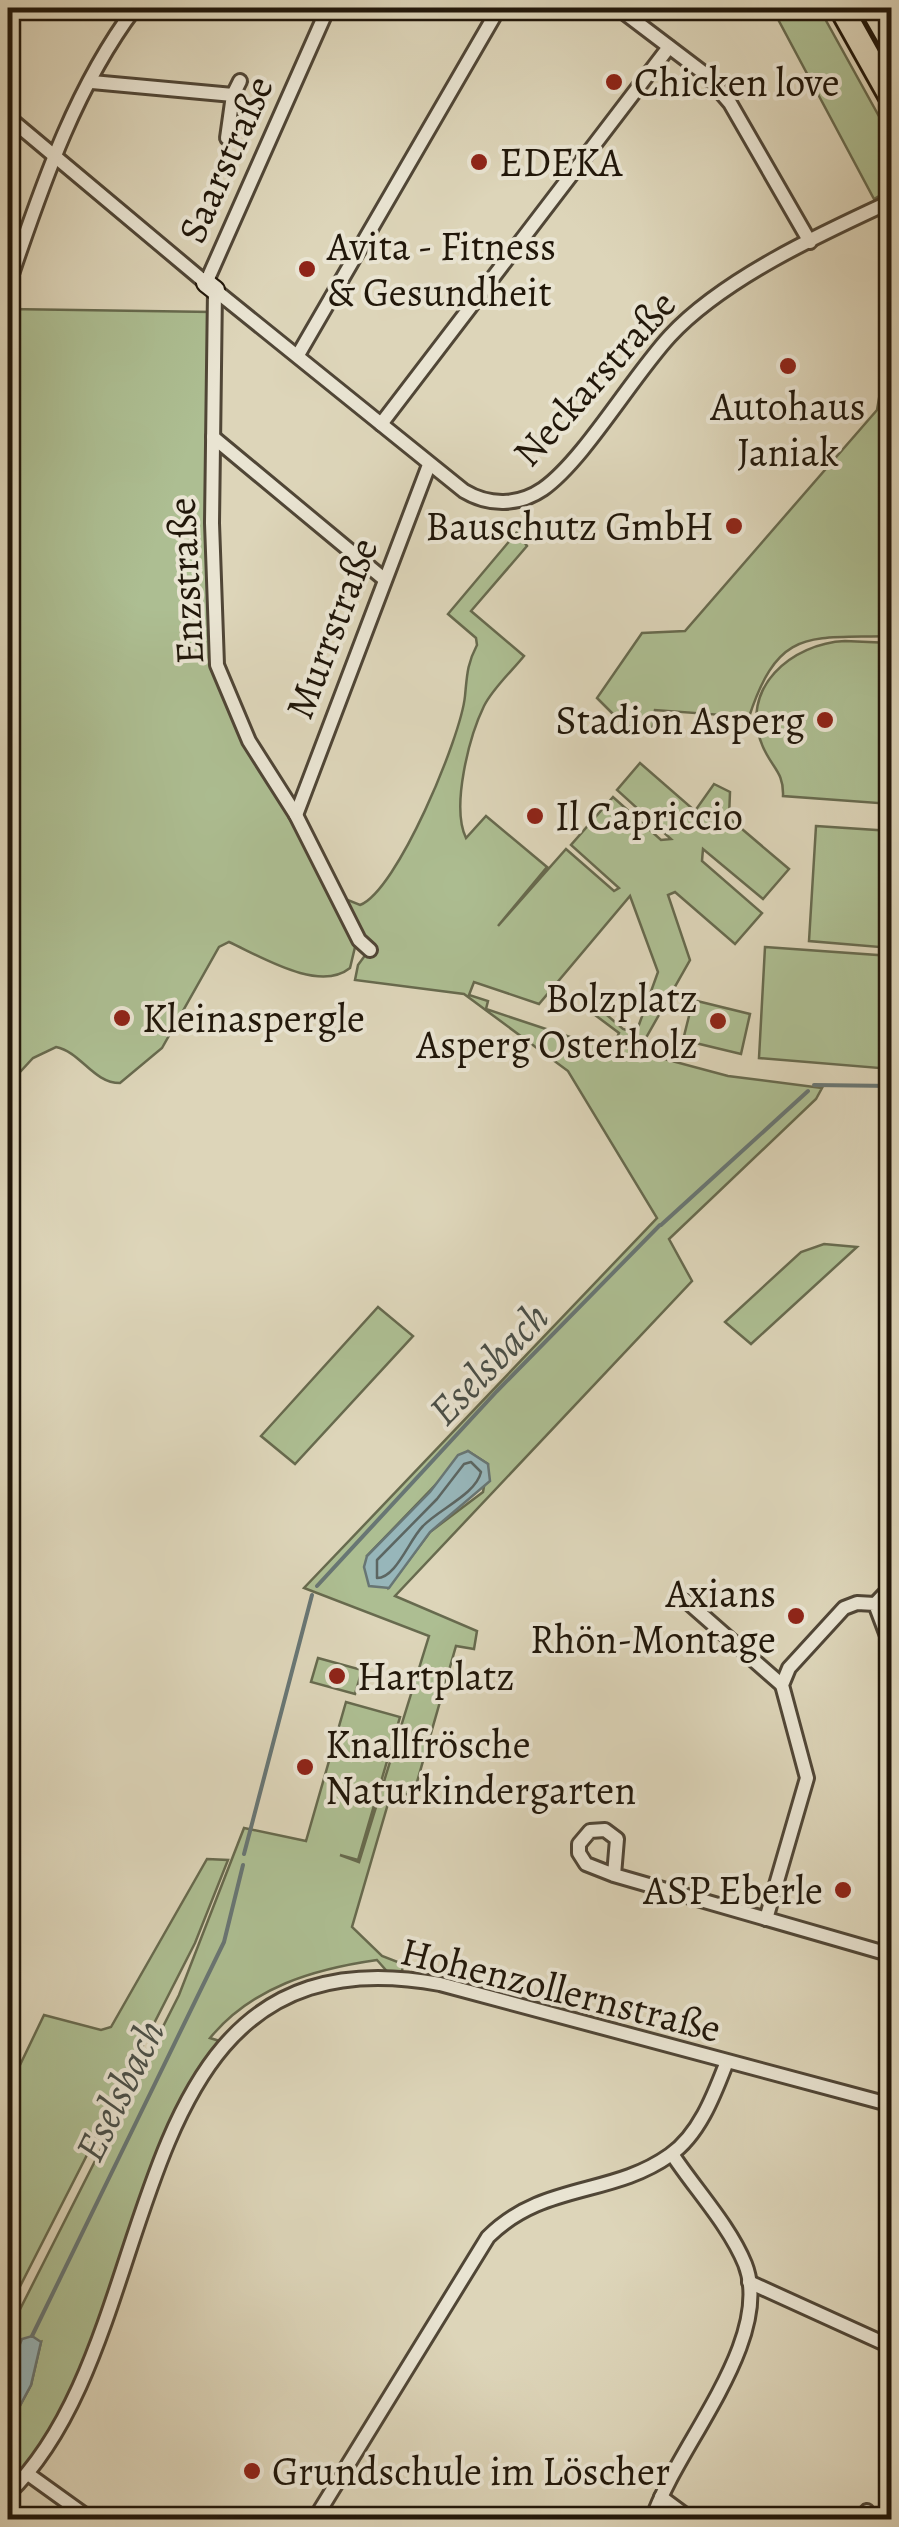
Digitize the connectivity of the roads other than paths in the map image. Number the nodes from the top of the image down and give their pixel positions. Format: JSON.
{"nodes":[{"id":1,"x":136,"y":8,"type":"edge"},
{"id":2,"x":328,"y":8,"type":"edge"},
{"id":3,"x":500,"y":8,"type":"edge"},
{"id":4,"x":618,"y":8,"type":"edge"},
{"id":5,"x":841,"y":8,"type":"edge"},
{"id":6,"x":872,"y":8,"type":"edge"},
{"id":7,"x":892,"y":43,"type":"edge"},
{"id":8,"x":669,"y":47,"type":"junction"},
{"id":9,"x":92,"y":82,"type":"junction"},
{"id":10,"x":240,"y":82,"type":"dead end"},
{"id":11,"x":232,"y":96,"type":"junction"},
{"id":12,"x":892,"y":99,"type":"edge"},
{"id":13,"x":8,"y":117,"type":"edge"},
{"id":14,"x":228,"y":138,"type":"dead end"},
{"id":15,"x":53,"y":155,"type":"junction"},
{"id":16,"x":892,"y":201,"type":"edge"},
{"id":17,"x":810,"y":242,"type":"junction"},
{"id":18,"x":10,"y":270,"type":"edge"},
{"id":19,"x":210,"y":286,"type":"junction"},
{"id":20,"x":298,"y":355,"type":"junction"},
{"id":21,"x":381,"y":424,"type":"junction"},
{"id":22,"x":213,"y":436,"type":"junction"},
{"id":23,"x":429,"y":465,"type":"junction"},
{"id":24,"x":384,"y":578,"type":"junction"},
{"id":25,"x":296,"y":816,"type":"junction"},
{"id":26,"x":370,"y":950,"type":"dead end"},
{"id":27,"x":892,"y":1586,"type":"edge"},
{"id":28,"x":683,"y":1598,"type":"dead end"},
{"id":29,"x":875,"y":1604,"type":"junction"},
{"id":30,"x":892,"y":1649,"type":"edge"},
{"id":31,"x":782,"y":1685,"type":"junction"},
{"id":32,"x":614,"y":1875,"type":"dead end"},
{"id":33,"x":766,"y":1919,"type":"junction"},
{"id":34,"x":892,"y":1955,"type":"edge"},
{"id":35,"x":726,"y":2064,"type":"junction"},
{"id":36,"x":892,"y":2105,"type":"edge"},
{"id":37,"x":672,"y":2154,"type":"junction"},
{"id":38,"x":749,"y":2282,"type":"junction"},
{"id":39,"x":892,"y":2347,"type":"edge"},
{"id":40,"x":28,"y":2474,"type":"junction"},
{"id":41,"x":8,"y":2494,"type":"edge"},
{"id":42,"x":661,"y":2497,"type":"junction"},
{"id":43,"x":92,"y":2520,"type":"edge"},
{"id":44,"x":314,"y":2520,"type":"edge"},
{"id":45,"x":652,"y":2520,"type":"edge"},
{"id":46,"x":692,"y":2520,"type":"edge"}],
"edges":[{"from":1,"to":9,"type":"street"},
{"from":2,"to":19,"type":"street","name":"Saarstraße"},
{"from":3,"to":20,"type":"street"},
{"from":4,"to":8,"type":"street"},
{"from":5,"to":12,"type":"highway"},
{"from":6,"to":7,"type":"highway"},
{"from":8,"to":17,"type":"street"},
{"from":8,"to":21,"type":"street"},
{"from":9,"to":11,"type":"street"},
{"from":9,"to":15,"type":"street"},
{"from":10,"to":11,"type":"street"},
{"from":11,"to":14,"type":"street"},
{"from":13,"to":15,"type":"street"},
{"from":15,"to":18,"type":"street"},
{"from":15,"to":19,"type":"street"},
{"from":16,"to":17,"type":"street","name":"Neckarstraße"},
{"from":17,"to":23,"type":"street","name":"Neckarstraße"},
{"from":19,"to":20,"type":"street"},
{"from":19,"to":22,"type":"street","name":"Enzstraße"},
{"from":20,"to":21,"type":"street"},
{"from":21,"to":23,"type":"street"},
{"from":22,"to":24,"type":"street"},
{"from":22,"to":25,"type":"street","name":"Enzstraße"},
{"from":23,"to":24,"type":"street","name":"Murrstraße"},
{"from":24,"to":25,"type":"street","name":"Murrstraße"},
{"from":25,"to":26,"type":"street","name":"Enzstraße"},
{"from":27,"to":29,"type":"street"},
{"from":28,"to":31,"type":"street"},
{"from":29,"to":30,"type":"street"},
{"from":29,"to":31,"type":"street"},
{"from":31,"to":33,"type":"street"},
{"from":32,"to":33,"type":"street"},
{"from":33,"to":34,"type":"street"},
{"from":35,"to":36,"type":"street","name":"Hohenzollernstraße"},
{"from":35,"to":37,"type":"street"},
{"from":35,"to":40,"type":"street","name":"Hohenzollernstraße"},
{"from":37,"to":38,"type":"street"},
{"from":37,"to":44,"type":"street"},
{"from":38,"to":39,"type":"street"},
{"from":38,"to":42,"type":"street"},
{"from":40,"to":41,"type":"street","name":"Hohenzollernstraße"},
{"from":40,"to":43,"type":"street"},
{"from":42,"to":45,"type":"street"},
{"from":42,"to":46,"type":"street"}]}
